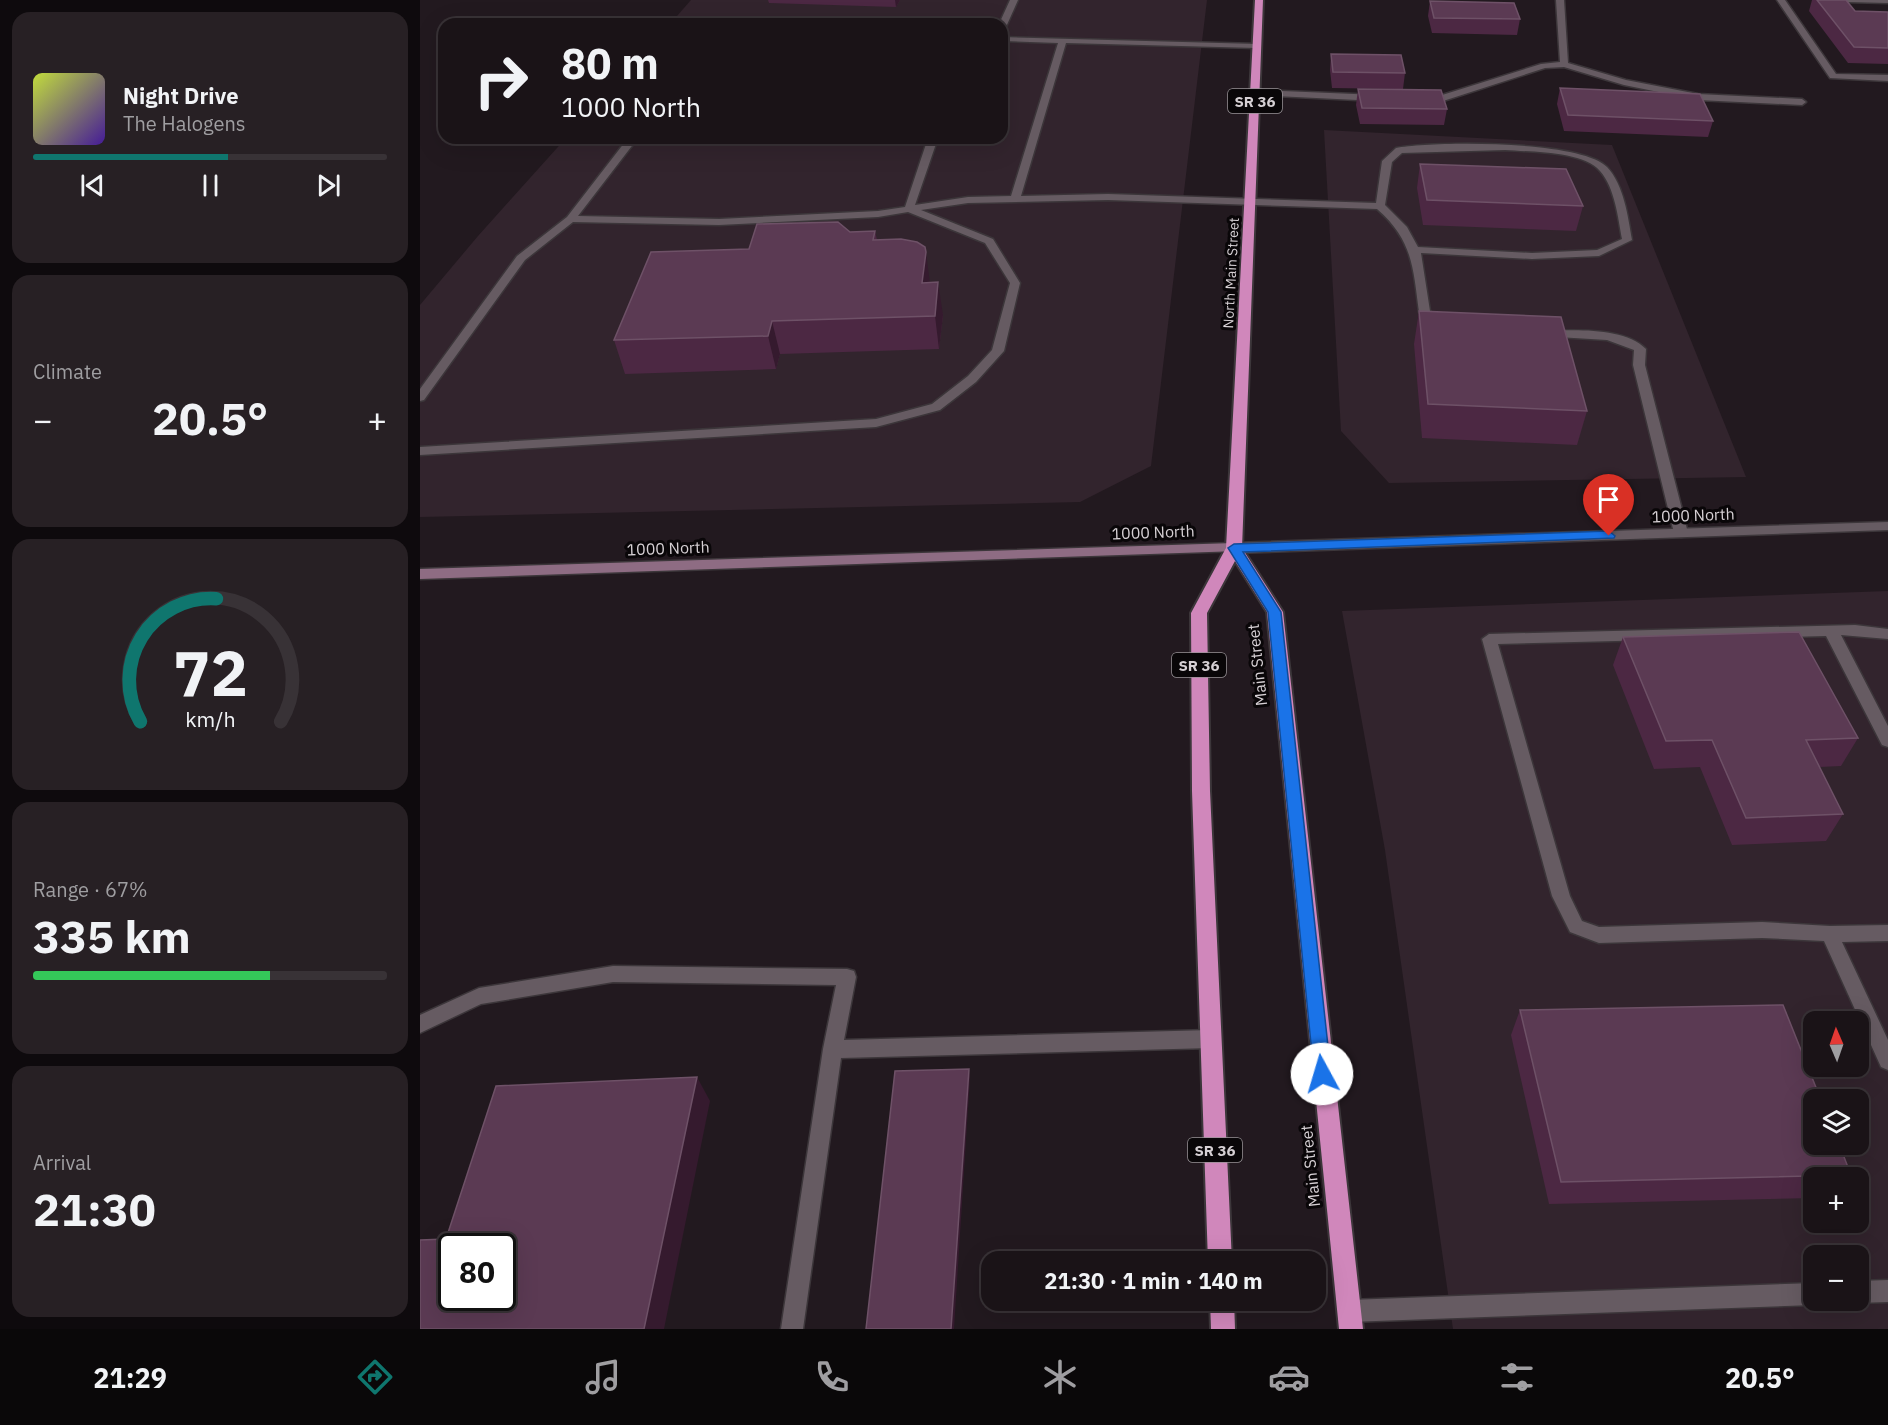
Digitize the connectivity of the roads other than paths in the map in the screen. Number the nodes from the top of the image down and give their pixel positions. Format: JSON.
{"nodes":[{"id":1,"x":1014,"y":0,"type":"edge"},
{"id":2,"x":1259,"y":0,"type":"edge"},
{"id":3,"x":1560,"y":0,"type":"edge"},
{"id":4,"x":1781,"y":0,"type":"edge"},
{"id":5,"x":1847,"y":0,"type":"edge"},
{"id":6,"x":1888,"y":1,"type":"edge"},
{"id":7,"x":1006,"y":18,"type":"edge"},
{"id":8,"x":1008,"y":39,"type":"edge"},
{"id":9,"x":1063,"y":40,"type":"junction"},
{"id":10,"x":1257,"y":46,"type":"junction"},
{"id":11,"x":1564,"y":64,"type":"junction"},
{"id":12,"x":1888,"y":78,"type":"edge"},
{"id":13,"x":1256,"y":93,"type":"junction"},
{"id":14,"x":1393,"y":99,"type":"edge"},
{"id":15,"x":1416,"y":99,"type":"edge"},
{"id":16,"x":1802,"y":102,"type":"dead end"},
{"id":17,"x":628,"y":144,"type":"edge"},
{"id":18,"x":931,"y":144,"type":"edge"},
{"id":19,"x":1015,"y":199,"type":"junction"},
{"id":20,"x":1251,"y":203,"type":"junction"},
{"id":21,"x":1380,"y":206,"type":"junction"},
{"id":22,"x":909,"y":209,"type":"junction"},
{"id":23,"x":571,"y":219,"type":"junction"},
{"id":24,"x":1415,"y":250,"type":"junction"},
{"id":25,"x":1450,"y":326,"type":"edge"},
{"id":26,"x":1530,"y":333,"type":"edge"},
{"id":27,"x":420,"y":397,"type":"edge"},
{"id":28,"x":420,"y":451,"type":"edge"},
{"id":29,"x":1888,"y":526,"type":"edge"},
{"id":30,"x":1681,"y":533,"type":"junction"},
{"id":31,"x":1234,"y":548,"type":"junction"},
{"id":32,"x":420,"y":574,"type":"edge"},
{"id":33,"x":1831,"y":631,"type":"junction"},
{"id":34,"x":1888,"y":634,"type":"edge"},
{"id":35,"x":1888,"y":741,"type":"edge"},
{"id":36,"x":1888,"y":933,"type":"edge"},
{"id":37,"x":1830,"y":934,"type":"junction"},
{"id":38,"x":420,"y":1024,"type":"edge"},
{"id":39,"x":1210,"y":1039,"type":"junction"},
{"id":40,"x":833,"y":1049,"type":"junction"},
{"id":41,"x":1888,"y":1061,"type":"edge"},
{"id":42,"x":1220,"y":1251,"type":"edge"},
{"id":43,"x":1888,"y":1291,"type":"edge"},
{"id":44,"x":1869,"y":1292,"type":"edge"},
{"id":45,"x":1803,"y":1294,"type":"edge"},
{"id":46,"x":1222,"y":1311,"type":"edge"},
{"id":47,"x":1350,"y":1320,"type":"edge"},
{"id":48,"x":792,"y":1329,"type":"edge"},
{"id":49,"x":1223,"y":1329,"type":"edge"}],
"edges":[{"from":1,"to":7,"type":"street"},
{"from":2,"to":10,"type":"highway","name":"North Main Street","number":"SR 36"},
{"from":3,"to":11,"type":"street"},
{"from":4,"to":12,"type":"street"},
{"from":5,"to":6,"type":"street"},
{"from":8,"to":9,"type":"street"},
{"from":9,"to":10,"type":"street"},
{"from":9,"to":19,"type":"street"},
{"from":10,"to":13,"type":"highway","name":"North Main Street","number":"SR 36"},
{"from":11,"to":15,"type":"street"},
{"from":11,"to":16,"type":"street"},
{"from":13,"to":14,"type":"street"},
{"from":13,"to":20,"type":"highway","name":"North Main Street","number":"SR 36"},
{"from":17,"to":23,"type":"street"},
{"from":18,"to":22,"type":"street"},
{"from":19,"to":20,"type":"street"},
{"from":19,"to":22,"type":"street"},
{"from":20,"to":21,"type":"street"},
{"from":20,"to":31,"type":"highway","name":"North Main Street","number":"SR 36"},
{"from":21,"to":24,"type":"street"},
{"from":21,"to":24,"type":"street"},
{"from":22,"to":23,"type":"street"},
{"from":22,"to":28,"type":"street"},
{"from":23,"to":27,"type":"street"},
{"from":24,"to":25,"type":"street"},
{"from":26,"to":30,"type":"street"},
{"from":29,"to":30,"type":"street","name":"1000 North"},
{"from":30,"to":31,"type":"street","name":"1000 North"},
{"from":31,"to":32,"type":"main road","name":"1000 North"},
{"from":31,"to":39,"type":"highway","number":"SR 36"},
{"from":31,"to":47,"type":"highway","name":"Main Street"},
{"from":33,"to":34,"type":"street"},
{"from":33,"to":35,"type":"street"},
{"from":33,"to":37,"type":"street"},
{"from":36,"to":37,"type":"street"},
{"from":37,"to":41,"type":"street"},
{"from":38,"to":40,"type":"street"},
{"from":39,"to":40,"type":"street"},
{"from":39,"to":42,"type":"highway","number":"SR 36"},
{"from":40,"to":48,"type":"street"},
{"from":43,"to":44,"type":"street"},
{"from":45,"to":47,"type":"street"},
{"from":46,"to":49,"type":"highway"}]}
